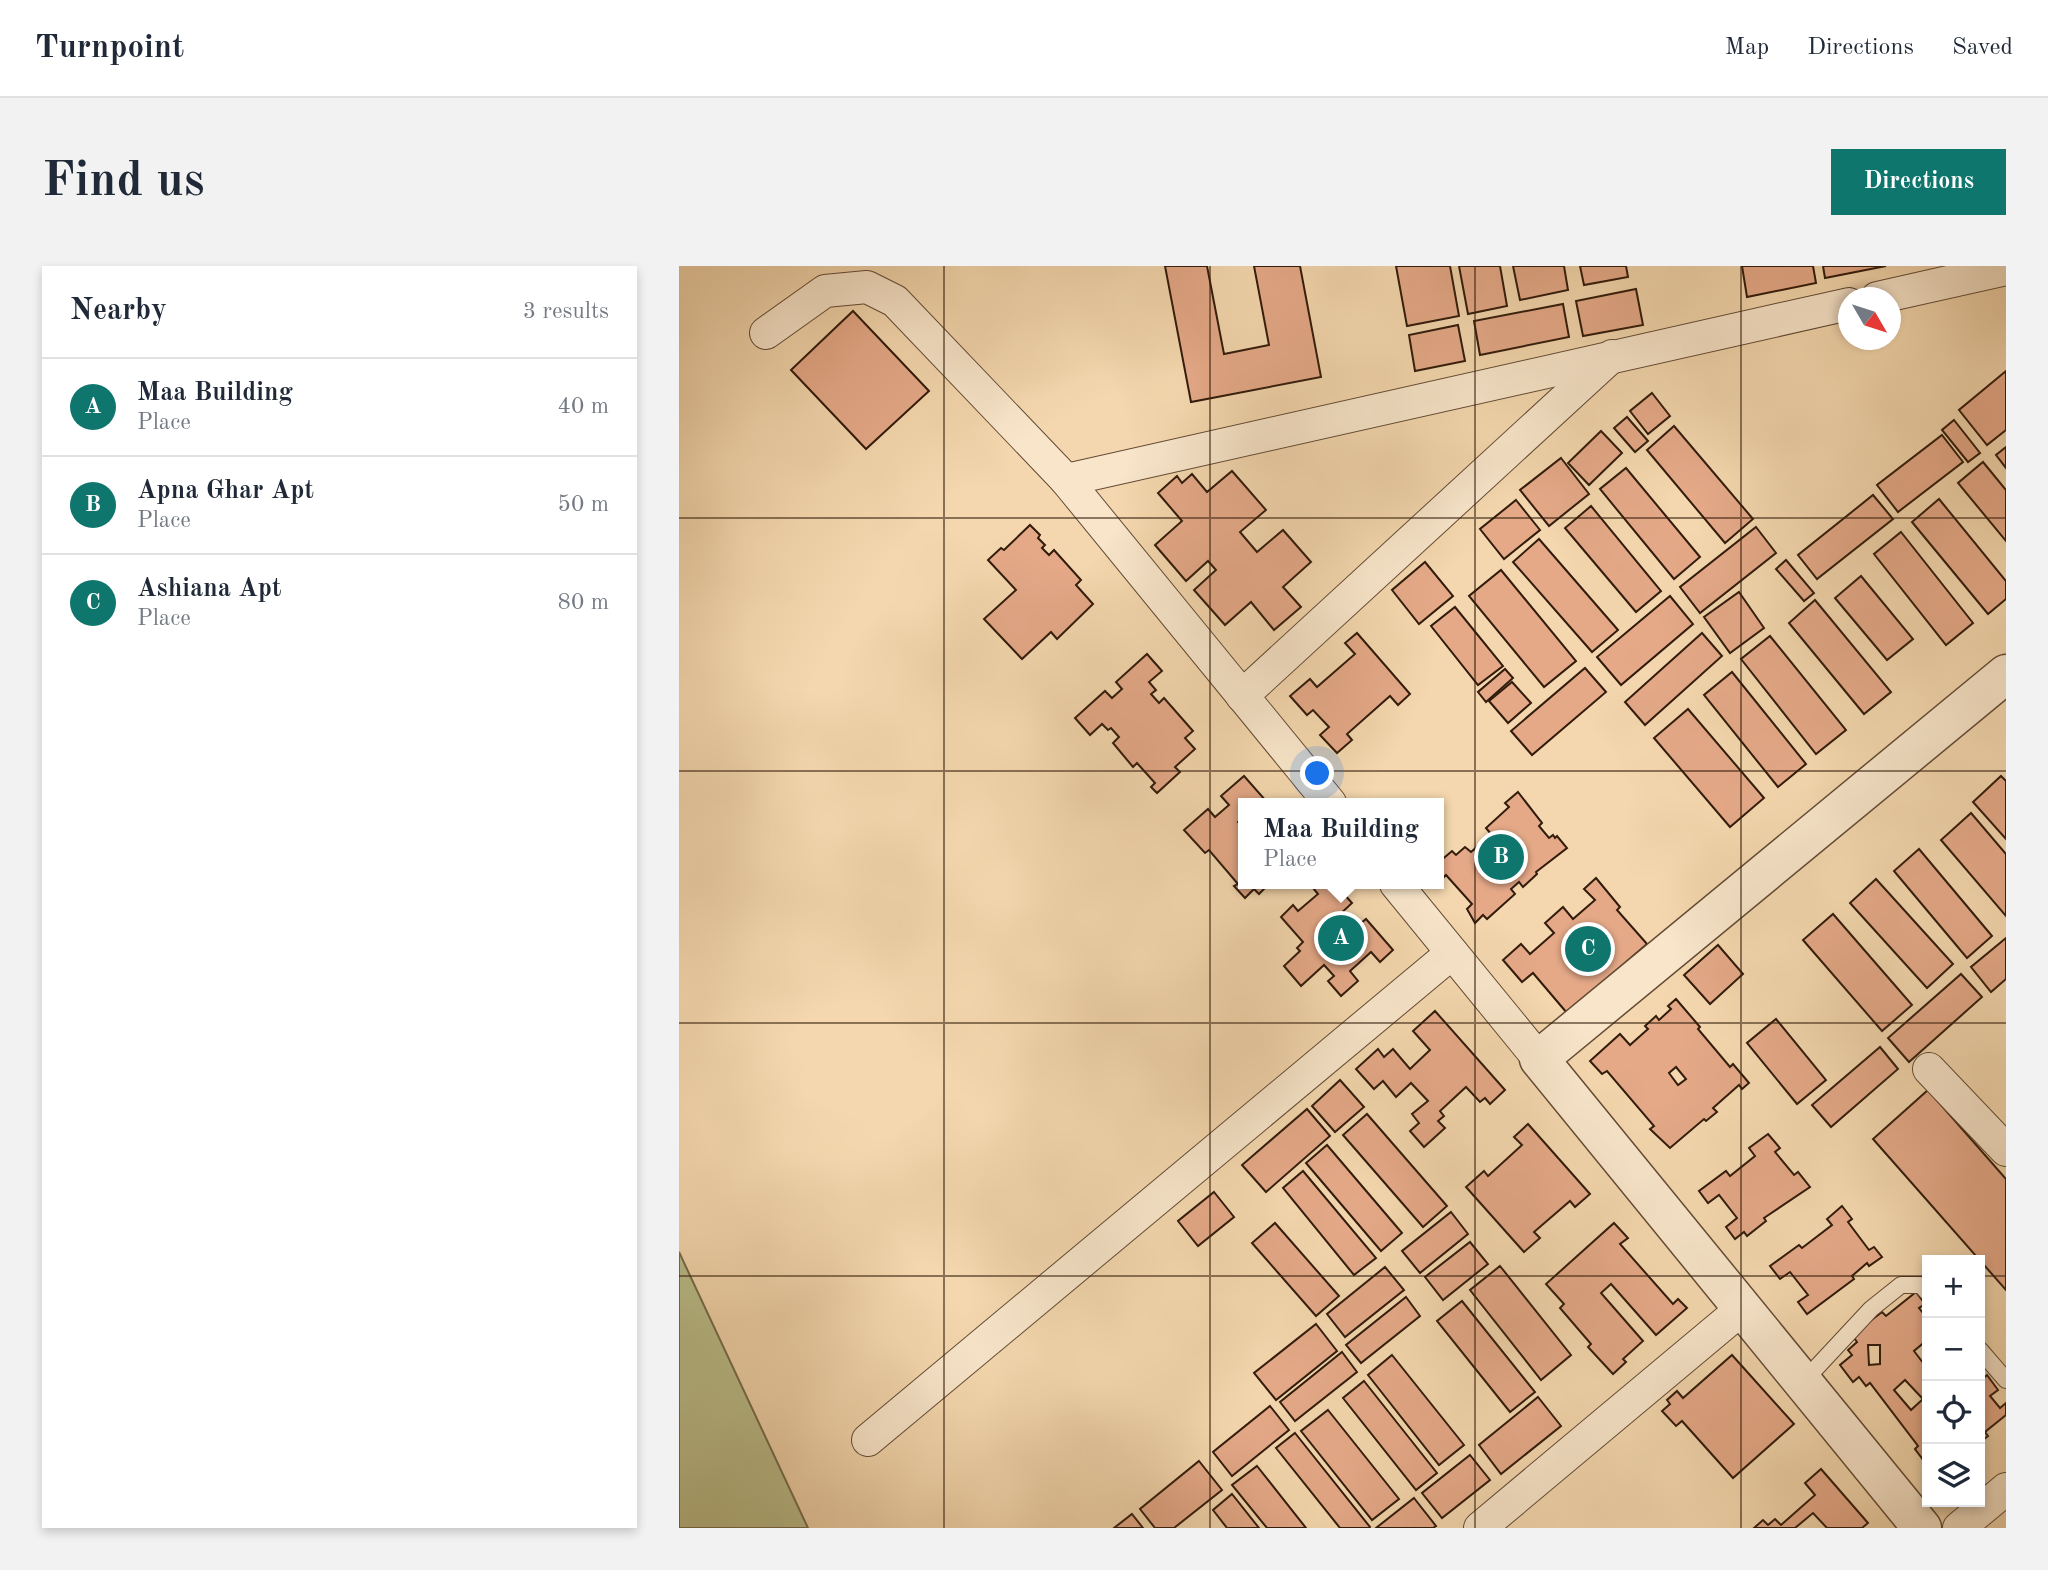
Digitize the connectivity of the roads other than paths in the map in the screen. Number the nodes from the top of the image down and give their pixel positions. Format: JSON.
{"nodes":[{"id":1,"x":2006,"y":269,"type":"edge"},
{"id":2,"x":1901,"y":293,"type":"edge"},
{"id":3,"x":1838,"y":306,"type":"edge"},
{"id":4,"x":766,"y":333,"type":"dead end"},
{"id":5,"x":1612,"y":355,"type":"junction"},
{"id":6,"x":1066,"y":480,"type":"junction"},
{"id":7,"x":2006,"y":674,"type":"edge"},
{"id":8,"x":1242,"y":696,"type":"junction"},
{"id":9,"x":1326,"y":798,"type":"edge"},
{"id":10,"x":1400,"y":889,"type":"edge"},
{"id":11,"x":1452,"y":953,"type":"junction"},
{"id":12,"x":1539,"y":1059,"type":"junction"},
{"id":13,"x":1929,"y":1069,"type":"dead end"},
{"id":14,"x":2006,"y":1150,"type":"edge"},
{"id":15,"x":1922,"y":1286,"type":"edge"},
{"id":16,"x":1743,"y":1308,"type":"junction"},
{"id":17,"x":1985,"y":1356,"type":"edge"},
{"id":18,"x":2006,"y":1381,"type":"edge"},
{"id":19,"x":1803,"y":1382,"type":"junction"},
{"id":20,"x":868,"y":1440,"type":"dead end"},
{"id":21,"x":2006,"y":1489,"type":"edge"},
{"id":22,"x":1480,"y":1528,"type":"edge"},
{"id":23,"x":1922,"y":1528,"type":"edge"},
{"id":24,"x":1959,"y":1528,"type":"edge"}],
"edges":[{"from":1,"to":2,"type":"street"},
{"from":3,"to":5,"type":"street"},
{"from":4,"to":6,"type":"street"},
{"from":5,"to":6,"type":"street"},
{"from":5,"to":8,"type":"street"},
{"from":6,"to":8,"type":"street"},
{"from":7,"to":12,"type":"street"},
{"from":8,"to":9,"type":"street"},
{"from":10,"to":11,"type":"street"},
{"from":11,"to":12,"type":"street"},
{"from":11,"to":20,"type":"street"},
{"from":12,"to":16,"type":"street"},
{"from":13,"to":14,"type":"street"},
{"from":15,"to":19,"type":"lane"},
{"from":16,"to":19,"type":"street"},
{"from":16,"to":22,"type":"street"},
{"from":17,"to":18,"type":"lane"},
{"from":19,"to":23,"type":"street"},
{"from":21,"to":24,"type":"street"}]}
